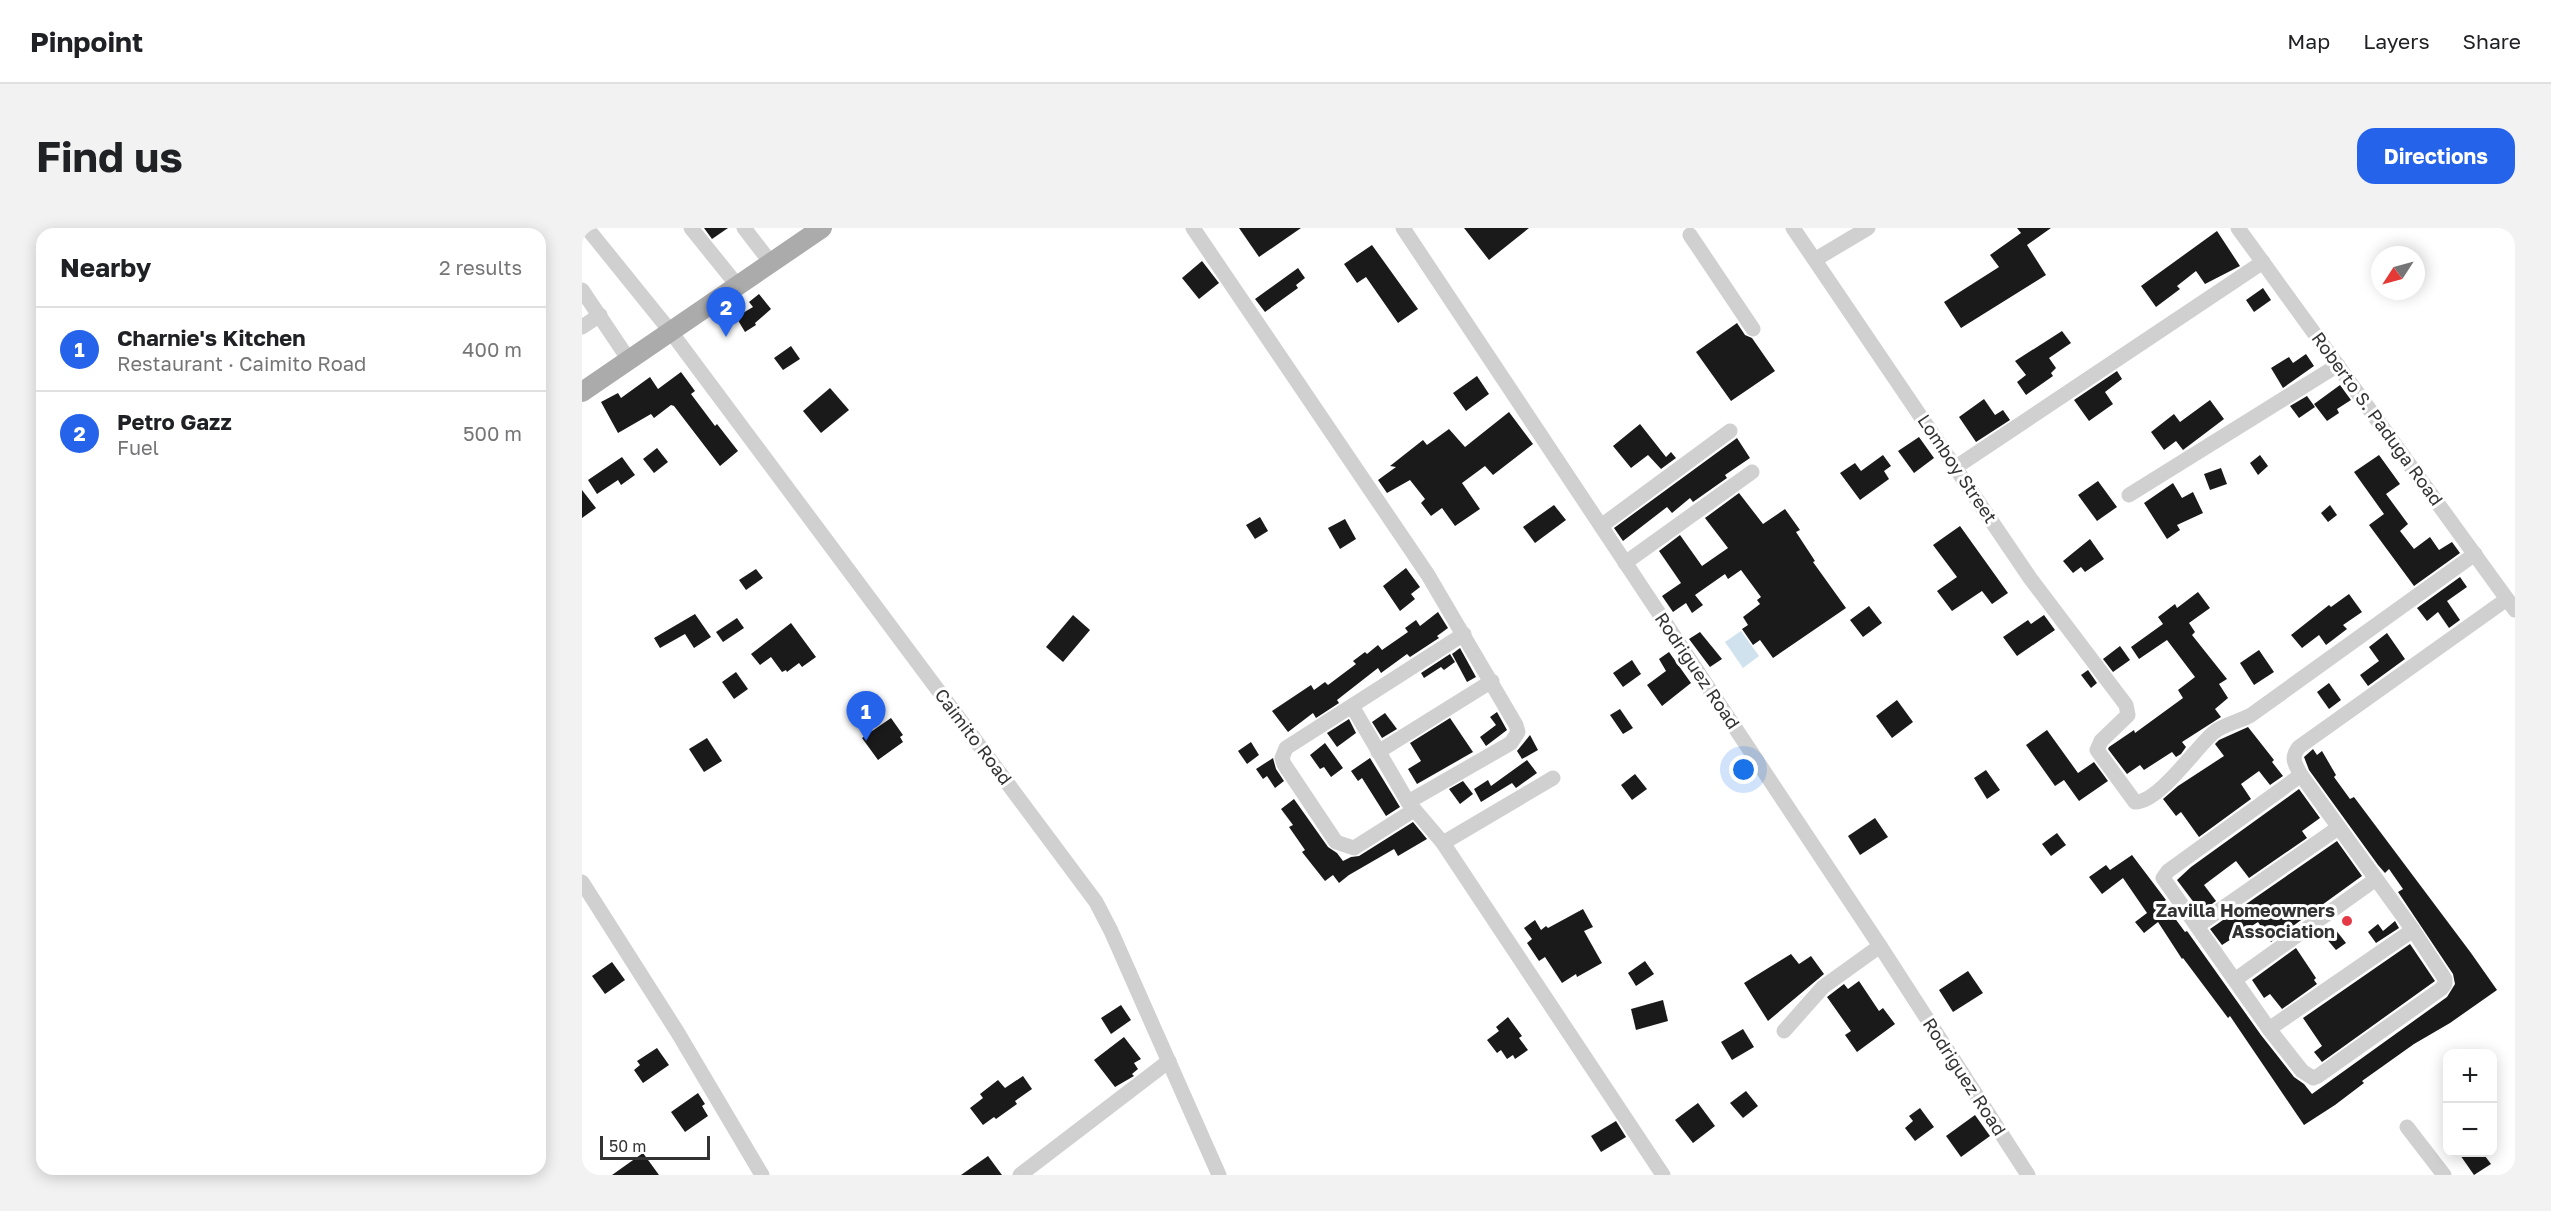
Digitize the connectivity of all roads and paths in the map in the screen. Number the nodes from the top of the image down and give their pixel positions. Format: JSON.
{"nodes":[{"id":1,"x":588,"y":228,"type":"edge"},
{"id":2,"x":691,"y":228,"type":"edge"},
{"id":3,"x":744,"y":228,"type":"edge"},
{"id":4,"x":822,"y":228,"type":"edge"},
{"id":5,"x":1193,"y":228,"type":"edge"},
{"id":6,"x":1403,"y":228,"type":"edge"},
{"id":7,"x":1793,"y":228,"type":"edge"},
{"id":8,"x":1868,"y":228,"type":"edge"},
{"id":9,"x":2238,"y":228,"type":"edge"},
{"id":10,"x":1693,"y":230,"type":"edge"},
{"id":11,"x":1816,"y":260,"type":"junction"},
{"id":12,"x":2263,"y":262,"type":"junction"},
{"id":13,"x":771,"y":263,"type":"junction"},
{"id":14,"x":737,"y":285,"type":"junction"},
{"id":15,"x":582,"y":290,"type":"edge"},
{"id":16,"x":600,"y":315,"type":"junction"},
{"id":17,"x":582,"y":327,"type":"edge"},
{"id":18,"x":1754,"y":329,"type":"dead end"},
{"id":19,"x":670,"y":332,"type":"junction"},
{"id":20,"x":629,"y":360,"type":"junction"},
{"id":21,"x":2338,"y":365,"type":"junction"},
{"id":22,"x":582,"y":392,"type":"edge"},
{"id":23,"x":1730,"y":431,"type":"dead end"},
{"id":24,"x":1956,"y":467,"type":"junction"},
{"id":25,"x":1752,"y":472,"type":"dead end"},
{"id":26,"x":2129,"y":495,"type":"dead end"},
{"id":27,"x":1601,"y":526,"type":"junction"},
{"id":28,"x":2475,"y":554,"type":"junction"},
{"id":29,"x":1626,"y":563,"type":"junction"},
{"id":30,"x":2511,"y":604,"type":"edge"},
{"id":31,"x":1464,"y":634,"type":"junction"},
{"id":32,"x":1492,"y":681,"type":"junction"},
{"id":33,"x":1352,"y":706,"type":"junction"},
{"id":34,"x":1378,"y":752,"type":"junction"},
{"id":35,"x":2301,"y":775,"type":"junction"},
{"id":36,"x":1553,"y":778,"type":"dead end"},
{"id":37,"x":1411,"y":806,"type":"junction"},
{"id":38,"x":2338,"y":828,"type":"junction"},
{"id":39,"x":1443,"y":843,"type":"junction"},
{"id":40,"x":2376,"y":879,"type":"junction"},
{"id":41,"x":582,"y":882,"type":"edge"},
{"id":42,"x":2197,"y":926,"type":"junction"},
{"id":43,"x":2413,"y":930,"type":"junction"},
{"id":44,"x":1880,"y":946,"type":"junction"},
{"id":45,"x":2236,"y":979,"type":"junction"},
{"id":46,"x":2269,"y":1029,"type":"junction"},
{"id":47,"x":1784,"y":1031,"type":"dead end"},
{"id":48,"x":1169,"y":1061,"type":"junction"},
{"id":49,"x":2407,"y":1127,"type":"dead end"},
{"id":50,"x":762,"y":1175,"type":"edge"},
{"id":51,"x":1020,"y":1175,"type":"edge"},
{"id":52,"x":1219,"y":1175,"type":"edge"},
{"id":53,"x":1663,"y":1175,"type":"edge"},
{"id":54,"x":2028,"y":1175,"type":"edge"},
{"id":55,"x":2444,"y":1175,"type":"edge"}],
"edges":[{"from":1,"to":19,"type":"street","name":"Caimito Road"},
{"from":2,"to":14,"type":"street"},
{"from":3,"to":13,"type":"street"},
{"from":4,"to":13,"type":"main road"},
{"from":5,"to":31,"type":"street"},
{"from":6,"to":27,"type":"street","name":"Rodriguez Road"},
{"from":7,"to":11,"type":"street","name":"Lomboy Street"},
{"from":8,"to":11,"type":"street"},
{"from":9,"to":12,"type":"street","name":"Roberto S. Paduga Road"},
{"from":10,"to":18,"type":"street"},
{"from":11,"to":24,"type":"street","name":"Lomboy Street"},
{"from":12,"to":21,"type":"street","name":"Roberto S. Paduga Road"},
{"from":12,"to":24,"type":"street"},
{"from":13,"to":14,"type":"main road"},
{"from":14,"to":19,"type":"main road"},
{"from":15,"to":16,"type":"street"},
{"from":16,"to":17,"type":"street"},
{"from":16,"to":20,"type":"street"},
{"from":19,"to":20,"type":"main road"},
{"from":19,"to":48,"type":"street","name":"Caimito Road"},
{"from":20,"to":22,"type":"main road"},
{"from":21,"to":26,"type":"street"},
{"from":21,"to":28,"type":"street","name":"Roberto S. Paduga Road"},
{"from":23,"to":27,"type":"street"},
{"from":24,"to":28,"type":"street","name":"Lomboy Street"},
{"from":25,"to":29,"type":"street"},
{"from":27,"to":29,"type":"street","name":"Rodriguez Road"},
{"from":28,"to":30,"type":"street","name":"Roberto S. Paduga Road"},
{"from":29,"to":44,"type":"street","name":"Rodriguez Road"},
{"from":30,"to":35,"type":"street"},
{"from":31,"to":32,"type":"street"},
{"from":31,"to":33,"type":"street"},
{"from":32,"to":34,"type":"street"},
{"from":32,"to":37,"type":"street"},
{"from":33,"to":34,"type":"street"},
{"from":33,"to":37,"type":"street"},
{"from":34,"to":37,"type":"street"},
{"from":35,"to":38,"type":"street"},
{"from":35,"to":42,"type":"street"},
{"from":36,"to":39,"type":"street"},
{"from":37,"to":39,"type":"street"},
{"from":38,"to":40,"type":"street"},
{"from":38,"to":42,"type":"street"},
{"from":39,"to":53,"type":"street"},
{"from":40,"to":43,"type":"street"},
{"from":40,"to":45,"type":"street"},
{"from":41,"to":50,"type":"street"},
{"from":42,"to":45,"type":"street"},
{"from":43,"to":46,"type":"street"},
{"from":43,"to":46,"type":"street"},
{"from":44,"to":47,"type":"street"},
{"from":44,"to":54,"type":"street","name":"Rodriguez Road"},
{"from":45,"to":46,"type":"street"},
{"from":48,"to":51,"type":"street"},
{"from":48,"to":52,"type":"street","name":"Caimito Road"},
{"from":49,"to":55,"type":"street"}]}
